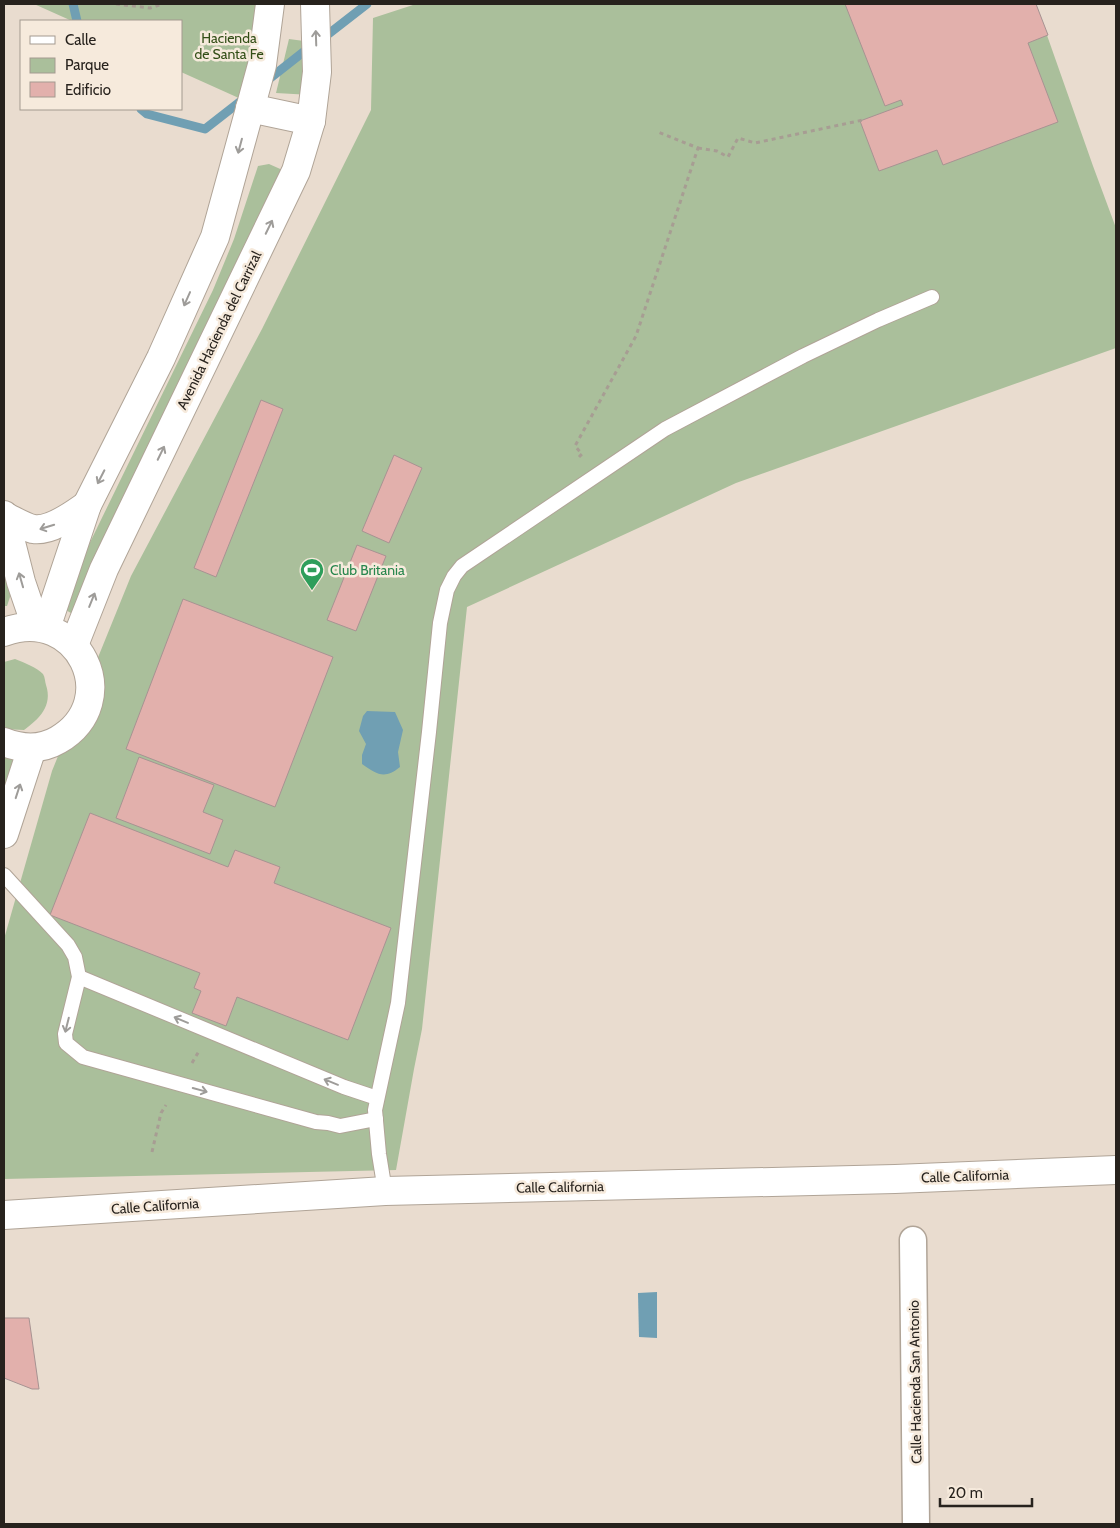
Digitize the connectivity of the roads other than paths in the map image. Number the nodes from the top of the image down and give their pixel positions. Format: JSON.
{"nodes":[{"id":1,"x":270,"y":4,"type":"edge"},
{"id":2,"x":315,"y":4,"type":"edge"},
{"id":3,"x":250,"y":108,"type":"junction"},
{"id":4,"x":311,"y":121,"type":"junction"},
{"id":5,"x":932,"y":297,"type":"dead end"},
{"id":6,"x":87,"y":505,"type":"junction"},
{"id":7,"x":4,"y":516,"type":"edge"},
{"id":8,"x":41,"y":627,"type":"junction"},
{"id":9,"x":4,"y":632,"type":"edge"},
{"id":10,"x":74,"y":645,"type":"junction"},
{"id":11,"x":4,"y":742,"type":"edge"},
{"id":12,"x":32,"y":748,"type":"junction"},
{"id":13,"x":4,"y":834,"type":"edge"},
{"id":14,"x":4,"y":875,"type":"edge"},
{"id":15,"x":79,"y":977,"type":"junction"},
{"id":16,"x":377,"y":1098,"type":"junction"},
{"id":17,"x":376,"y":1119,"type":"junction"},
{"id":18,"x":1116,"y":1170,"type":"edge"},
{"id":19,"x":384,"y":1191,"type":"junction"},
{"id":20,"x":4,"y":1215,"type":"edge"},
{"id":21,"x":913,"y":1240,"type":"dead end"},
{"id":22,"x":916,"y":1524,"type":"edge"}],
"edges":[{"from":1,"to":3,"type":"street"},
{"from":4,"to":2,"type":"street","name":"Avenida Hacienda del Carrizal","one_way":true},
{"from":3,"to":4,"type":"street"},
{"from":3,"to":6,"type":"street","one_way":true},
{"from":10,"to":4,"type":"street","name":"Avenida Hacienda del Carrizal","one_way":true},
{"from":5,"to":16,"type":"lane"},
{"from":6,"to":7,"type":"street","one_way":true},
{"from":6,"to":8,"type":"street"},
{"from":8,"to":7,"type":"street","one_way":true},
{"from":8,"to":9,"type":"street"},
{"from":8,"to":10,"type":"street"},
{"from":10,"to":12,"type":"street"},
{"from":11,"to":12,"type":"street"},
{"from":13,"to":12,"type":"street","one_way":true},
{"from":14,"to":15,"type":"lane"},
{"from":16,"to":15,"type":"lane","one_way":true},
{"from":15,"to":17,"type":"lane","one_way":true},
{"from":16,"to":17,"type":"lane"},
{"from":17,"to":19,"type":"lane"},
{"from":18,"to":19,"type":"street","name":"Calle California"},
{"from":19,"to":20,"type":"street","name":"Calle California"},
{"from":21,"to":22,"type":"street","name":"Calle Hacienda San Antonio"}]}
